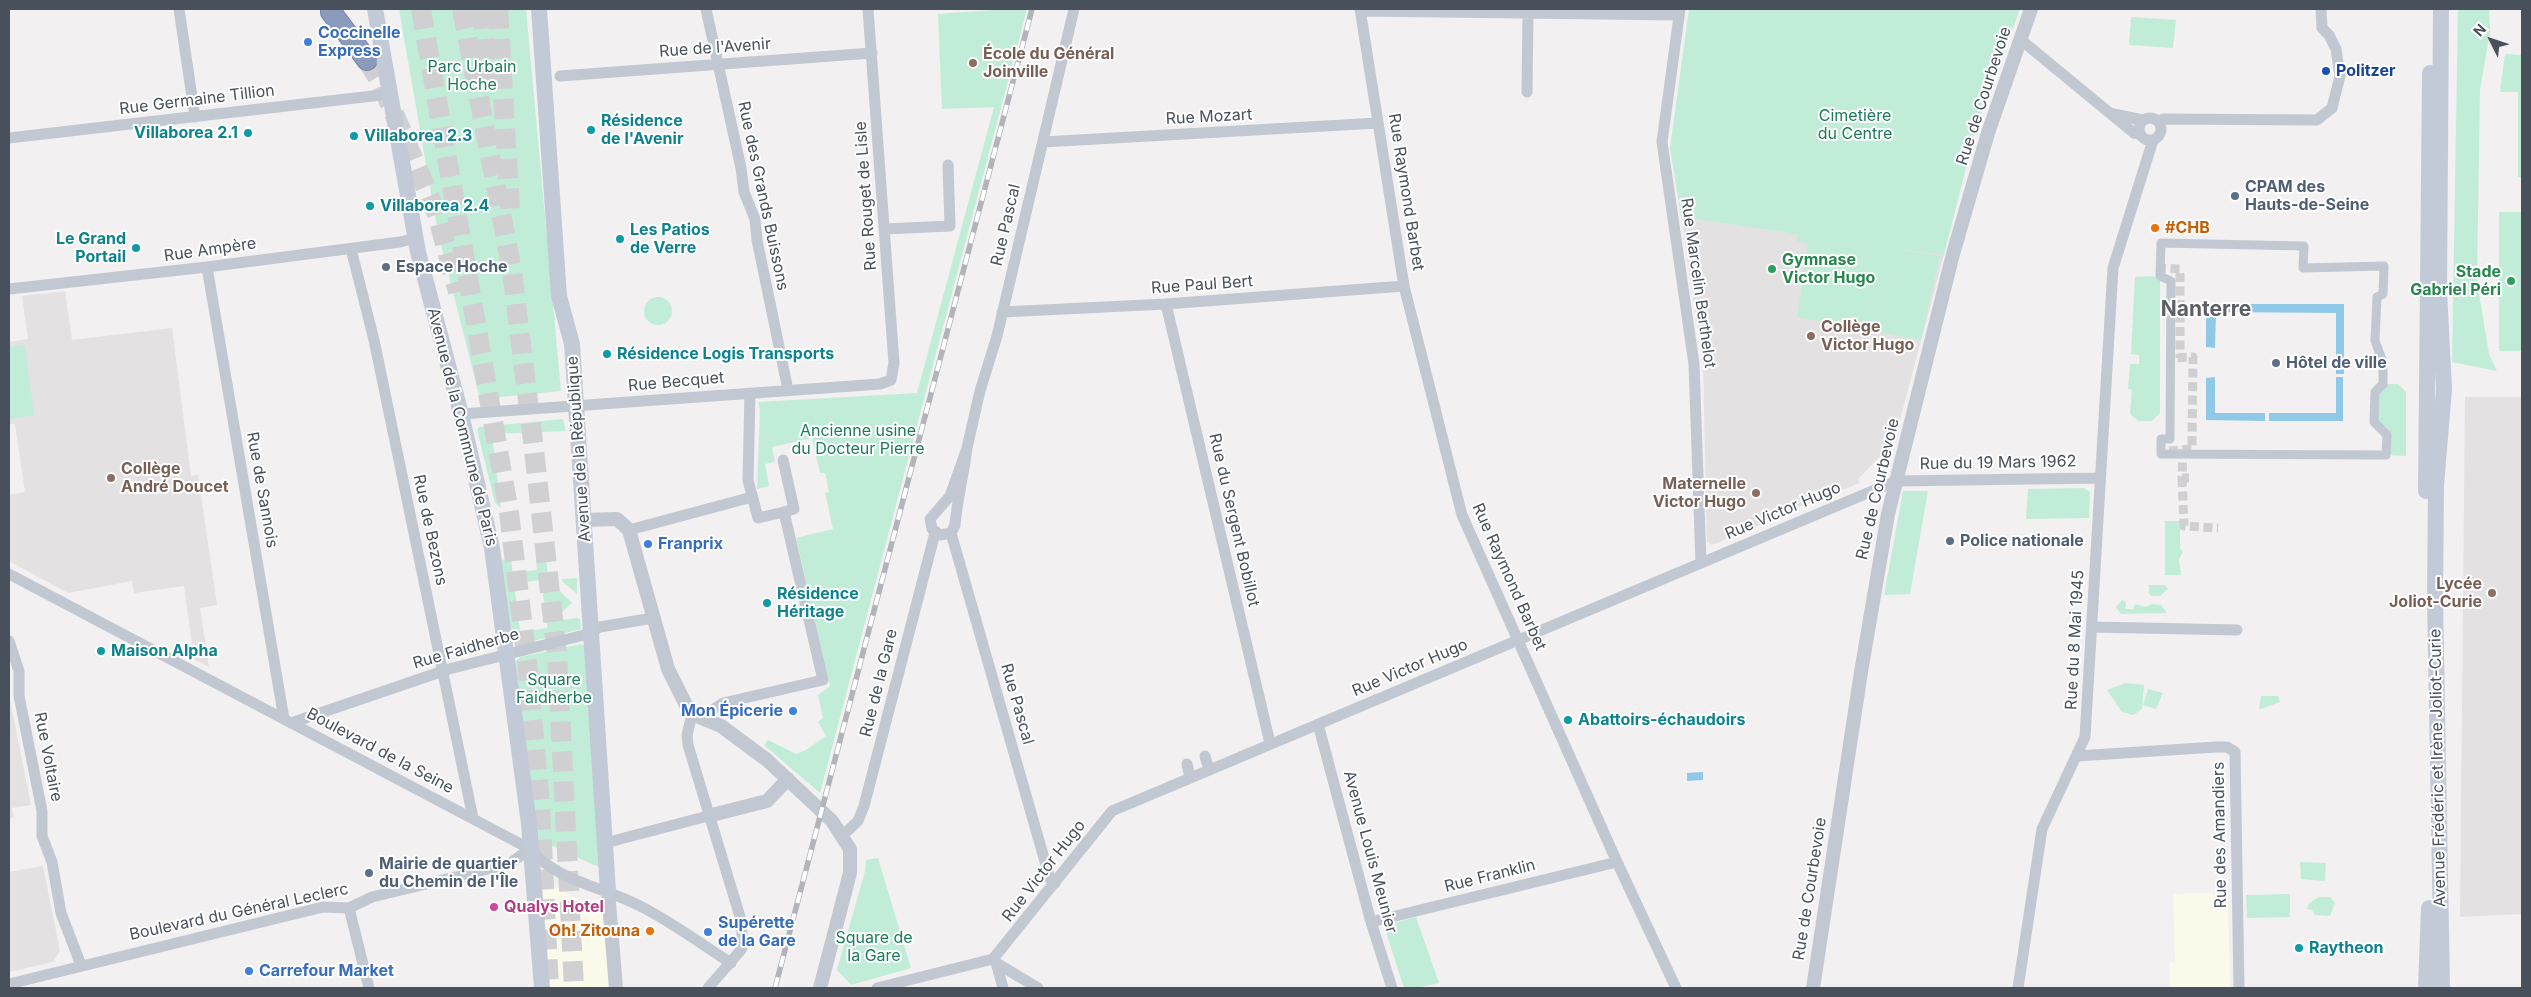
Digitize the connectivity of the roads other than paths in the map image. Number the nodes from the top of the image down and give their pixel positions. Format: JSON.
{"nodes":[{"id":1,"x":179,"y":9,"type":"edge"},
{"id":2,"x":375,"y":9,"type":"edge"},
{"id":3,"x":539,"y":9,"type":"edge"},
{"id":4,"x":706,"y":9,"type":"edge"},
{"id":5,"x":868,"y":9,"type":"edge"},
{"id":6,"x":1074,"y":9,"type":"edge"},
{"id":7,"x":2031,"y":9,"type":"edge"},
{"id":8,"x":2321,"y":9,"type":"edge"},
{"id":9,"x":2430,"y":9,"type":"edge"},
{"id":10,"x":2441,"y":9,"type":"edge"},
{"id":11,"x":1361,"y":10,"type":"edge"},
{"id":12,"x":331,"y":12,"type":"dead end"},
{"id":13,"x":1528,"y":12,"type":"junction"},
{"id":14,"x":1680,"y":12,"type":"edge"},
{"id":15,"x":2021,"y":40,"type":"junction"},
{"id":16,"x":872,"y":53,"type":"junction"},
{"id":17,"x":367,"y":60,"type":"tunnel mouth"},
{"id":18,"x":718,"y":64,"type":"junction"},
{"id":19,"x":560,"y":76,"type":"dead end"},
{"id":20,"x":1527,"y":92,"type":"dead end"},
{"id":21,"x":390,"y":94,"type":"junction"},
{"id":22,"x":2113,"y":114,"type":"junction"},
{"id":23,"x":195,"y":117,"type":"junction"},
{"id":24,"x":2143,"y":120,"type":"junction"},
{"id":25,"x":2159,"y":122,"type":"junction"},
{"id":26,"x":1378,"y":123,"type":"junction"},
{"id":27,"x":2140,"y":134,"type":"junction"},
{"id":28,"x":9,"y":138,"type":"edge"},
{"id":29,"x":2153,"y":140,"type":"junction"},
{"id":30,"x":1043,"y":142,"type":"junction"},
{"id":31,"x":948,"y":165,"type":"dead end"},
{"id":32,"x":885,"y":229,"type":"junction"},
{"id":33,"x":416,"y":238,"type":"junction"},
{"id":34,"x":351,"y":249,"type":"junction"},
{"id":35,"x":207,"y":268,"type":"junction"},
{"id":36,"x":1404,"y":286,"type":"junction"},
{"id":37,"x":9,"y":289,"type":"edge"},
{"id":38,"x":1166,"y":304,"type":"junction"},
{"id":39,"x":1002,"y":312,"type":"junction"},
{"id":40,"x":891,"y":380,"type":"joint"},
{"id":41,"x":788,"y":390,"type":"junction"},
{"id":42,"x":750,"y":393,"type":"junction"},
{"id":43,"x":576,"y":406,"type":"junction"},
{"id":44,"x":461,"y":414,"type":"junction"},
{"id":45,"x":967,"y":448,"type":"junction"},
{"id":46,"x":2161,"y":448,"type":"joint"},
{"id":47,"x":783,"y":460,"type":"dead end"},
{"id":48,"x":2100,"y":478,"type":"junction"},
{"id":49,"x":1896,"y":481,"type":"junction"},
{"id":50,"x":752,"y":497,"type":"junction"},
{"id":51,"x":941,"y":509,"type":"junction"},
{"id":52,"x":784,"y":512,"type":"junction"},
{"id":53,"x":954,"y":517,"type":"junction"},
{"id":54,"x":583,"y":520,"type":"junction"},
{"id":55,"x":629,"y":530,"type":"junction"},
{"id":56,"x":935,"y":532,"type":"junction"},
{"id":57,"x":950,"y":532,"type":"junction"},
{"id":58,"x":1701,"y":563,"type":"junction"},
{"id":59,"x":9,"y":574,"type":"edge"},
{"id":60,"x":653,"y":618,"type":"junction"},
{"id":61,"x":2093,"y":627,"type":"junction"},
{"id":62,"x":2236,"y":630,"type":"dead end"},
{"id":63,"x":591,"y":632,"type":"junction"},
{"id":64,"x":1519,"y":640,"type":"junction"},
{"id":65,"x":9,"y":641,"type":"edge"},
{"id":66,"x":505,"y":655,"type":"junction"},
{"id":67,"x":443,"y":671,"type":"junction"},
{"id":68,"x":697,"y":716,"type":"junction"},
{"id":69,"x":288,"y":721,"type":"junction"},
{"id":70,"x":1318,"y":724,"type":"junction"},
{"id":71,"x":1270,"y":743,"type":"junction"},
{"id":72,"x":1205,"y":756,"type":"dead end"},
{"id":73,"x":2077,"y":756,"type":"junction"},
{"id":74,"x":1187,"y":764,"type":"dead end"},
{"id":75,"x":1209,"y":770,"type":"junction"},
{"id":76,"x":1190,"y":778,"type":"junction"},
{"id":77,"x":788,"y":779,"type":"junction"},
{"id":78,"x":708,"y":816,"type":"junction"},
{"id":79,"x":473,"y":818,"type":"junction"},
{"id":80,"x":843,"y":836,"type":"junction"},
{"id":81,"x":605,"y":843,"type":"junction"},
{"id":82,"x":530,"y":849,"type":"junction"},
{"id":83,"x":1617,"y":862,"type":"junction"},
{"id":84,"x":1055,"y":883,"type":"junction"},
{"id":85,"x":608,"y":891,"type":"junction"},
{"id":86,"x":349,"y":908,"type":"junction"},
{"id":87,"x":1371,"y":922,"type":"junction"},
{"id":88,"x":996,"y":961,"type":"junction"},
{"id":89,"x":731,"y":963,"type":"junction"},
{"id":90,"x":81,"y":965,"type":"junction"},
{"id":91,"x":38,"y":976,"type":"junction"},
{"id":92,"x":9,"y":984,"type":"edge"},
{"id":93,"x":41,"y":988,"type":"edge"},
{"id":94,"x":369,"y":988,"type":"edge"},
{"id":95,"x":542,"y":988,"type":"edge"},
{"id":96,"x":616,"y":988,"type":"edge"},
{"id":97,"x":708,"y":988,"type":"edge"},
{"id":98,"x":820,"y":988,"type":"edge"},
{"id":99,"x":877,"y":988,"type":"edge"},
{"id":100,"x":1003,"y":988,"type":"edge"},
{"id":101,"x":1038,"y":988,"type":"edge"},
{"id":102,"x":1392,"y":988,"type":"edge"},
{"id":103,"x":1676,"y":988,"type":"edge"},
{"id":104,"x":1813,"y":988,"type":"edge"},
{"id":105,"x":2018,"y":988,"type":"edge"},
{"id":106,"x":2239,"y":988,"type":"edge"},
{"id":107,"x":2426,"y":988,"type":"edge"},
{"id":108,"x":2442,"y":988,"type":"edge"}],
"edges":[{"from":1,"to":23,"type":"street"},
{"from":2,"to":21,"type":"main road","name":"Avenue de la Commune de Paris"},
{"from":3,"to":43,"type":"main road","name":"Avenue de la République"},
{"from":4,"to":18,"type":"street","name":"Rue des Grands Buissons"},
{"from":5,"to":16,"type":"street","name":"Rue Rouget de Lisle"},
{"from":6,"to":30,"type":"street","name":"Rue Pascal"},
{"from":7,"to":15,"type":"street","name":"Rue de Courbevoie"},
{"from":8,"to":25,"type":"street"},
{"from":9,"to":107,"type":"main road","name":"Avenue Frédéric et Irène Joliot-Curie"},
{"from":10,"to":108,"type":"main road","name":"Avenue Frédéric et Irène Joliot-Curie"},
{"from":11,"to":13,"type":"street"},
{"from":11,"to":26,"type":"street","name":"Rue Raymond Barbet"},
{"from":12,"to":17,"type":"highway"},
{"from":13,"to":14,"type":"street"},
{"from":13,"to":20,"type":"street"},
{"from":14,"to":58,"type":"street","name":"Rue Marcelin Berthelot"},
{"from":15,"to":22,"type":"street"},
{"from":15,"to":49,"type":"street","name":"Rue de Courbevoie"},
{"from":16,"to":18,"type":"street","name":"Rue de l'Avenir"},
{"from":16,"to":32,"type":"street","name":"Rue Rouget de Lisle"},
{"from":18,"to":19,"type":"street","name":"Rue de l'Avenir"},
{"from":18,"to":41,"type":"street","name":"Rue des Grands Buissons"},
{"from":21,"to":23,"type":"street","name":"Rue Germaine Tillion"},
{"from":21,"to":33,"type":"main road","name":"Avenue de la Commune de Paris"},
{"from":22,"to":24,"type":"street"},
{"from":22,"to":27,"type":"street"},
{"from":23,"to":28,"type":"street","name":"Rue Germaine Tillion"},
{"from":24,"to":25,"type":"street"},
{"from":24,"to":27,"type":"street"},
{"from":25,"to":29,"type":"street"},
{"from":26,"to":30,"type":"street","name":"Rue Mozart"},
{"from":26,"to":36,"type":"street","name":"Rue Raymond Barbet"},
{"from":27,"to":29,"type":"street"},
{"from":29,"to":48,"type":"street","name":"Rue du 8 Mai 1945"},
{"from":30,"to":39,"type":"street","name":"Rue Pascal"},
{"from":31,"to":32,"type":"street"},
{"from":32,"to":40,"type":"street","name":"Rue Rouget de Lisle"},
{"from":33,"to":34,"type":"street","name":"Rue Ampère"},
{"from":33,"to":44,"type":"main road","name":"Avenue de la Commune de Paris"},
{"from":34,"to":35,"type":"street","name":"Rue Ampère"},
{"from":34,"to":67,"type":"street","name":"Rue de Bezons"},
{"from":35,"to":37,"type":"street","name":"Rue Ampère"},
{"from":35,"to":69,"type":"street","name":"Rue de Sannois"},
{"from":36,"to":38,"type":"street","name":"Rue Paul Bert"},
{"from":36,"to":64,"type":"street","name":"Rue Raymond Barbet"},
{"from":38,"to":39,"type":"street","name":"Rue Paul Bert"},
{"from":38,"to":71,"type":"street","name":"Rue du Sergent Bobillot"},
{"from":39,"to":45,"type":"street","name":"Rue Pascal"},
{"from":40,"to":41,"type":"street","name":"Rue Becquet"},
{"from":41,"to":42,"type":"street","name":"Rue Becquet"},
{"from":42,"to":43,"type":"street","name":"Rue Becquet"},
{"from":42,"to":50,"type":"street"},
{"from":43,"to":44,"type":"street","name":"Rue Becquet"},
{"from":43,"to":54,"type":"main road","name":"Avenue de la République"},
{"from":44,"to":66,"type":"main road","name":"Avenue de la Commune de Paris"},
{"from":45,"to":51,"type":"street","name":"Rue Pascal"},
{"from":45,"to":53,"type":"street","name":"Rue Pascal"},
{"from":46,"to":46,"type":"street"},
{"from":47,"to":52,"type":"street"},
{"from":48,"to":49,"type":"street","name":"Rue du 19 Mars 1962"},
{"from":48,"to":61,"type":"street","name":"Rue du 8 Mai 1945"},
{"from":49,"to":58,"type":"street","name":"Rue Victor Hugo"},
{"from":49,"to":104,"type":"street","name":"Rue de Courbevoie"},
{"from":50,"to":52,"type":"street"},
{"from":50,"to":55,"type":"street"},
{"from":51,"to":53,"type":"street"},
{"from":51,"to":56,"type":"street","name":"Rue Pascal"},
{"from":52,"to":68,"type":"street"},
{"from":53,"to":57,"type":"street","name":"Rue Pascal"},
{"from":54,"to":55,"type":"street"},
{"from":54,"to":63,"type":"main road","name":"Avenue de la République"},
{"from":55,"to":60,"type":"street"},
{"from":56,"to":57,"type":"street"},
{"from":56,"to":80,"type":"street","name":"Rue de la Gare"},
{"from":57,"to":84,"type":"street","name":"Rue Pascal"},
{"from":58,"to":64,"type":"street","name":"Rue Victor Hugo"},
{"from":59,"to":69,"type":"street","name":"Boulevard de la Seine"},
{"from":60,"to":63,"type":"street","name":"Rue Faidherbe"},
{"from":60,"to":68,"type":"street"},
{"from":61,"to":62,"type":"street"},
{"from":61,"to":73,"type":"street","name":"Rue du 8 Mai 1945"},
{"from":63,"to":66,"type":"street","name":"Rue Faidherbe"},
{"from":63,"to":81,"type":"main road","name":"Avenue de la République"},
{"from":64,"to":70,"type":"street","name":"Rue Victor Hugo"},
{"from":64,"to":83,"type":"street","name":"Rue Raymond Barbet"},
{"from":65,"to":90,"type":"street","name":"Rue Voltaire"},
{"from":66,"to":67,"type":"street","name":"Rue Faidherbe"},
{"from":66,"to":82,"type":"main road","name":"Avenue de la Commune de Paris"},
{"from":67,"to":69,"type":"street","name":"Rue Faidherbe"},
{"from":67,"to":79,"type":"street","name":"Rue de Bezons"},
{"from":68,"to":77,"type":"street"},
{"from":68,"to":78,"type":"street"},
{"from":69,"to":79,"type":"street","name":"Boulevard de la Seine"},
{"from":70,"to":71,"type":"street","name":"Rue Victor Hugo"},
{"from":70,"to":87,"type":"street","name":"Avenue Louis Meunier"},
{"from":71,"to":75,"type":"street","name":"Rue Victor Hugo"},
{"from":72,"to":75,"type":"street"},
{"from":73,"to":105,"type":"street","name":"Rue du 8 Mai 1945"},
{"from":73,"to":106,"type":"street","name":"Rue des Amandiers"},
{"from":74,"to":76,"type":"street"},
{"from":75,"to":76,"type":"street","name":"Rue Victor Hugo"},
{"from":76,"to":84,"type":"street","name":"Rue Victor Hugo"},
{"from":77,"to":78,"type":"street"},
{"from":77,"to":80,"type":"street"},
{"from":78,"to":81,"type":"street"},
{"from":78,"to":89,"type":"street"},
{"from":79,"to":82,"type":"street","name":"Boulevard de la Seine"},
{"from":80,"to":98,"type":"street"},
{"from":81,"to":85,"type":"main road","name":"Avenue de la République"},
{"from":82,"to":85,"type":"street","name":"Boulevard de la Seine"},
{"from":82,"to":86,"type":"street","name":"Boulevard du Général Leclerc"},
{"from":82,"to":95,"type":"main road","name":"Avenue de la Commune de Paris"},
{"from":83,"to":87,"type":"street","name":"Rue Franklin"},
{"from":83,"to":103,"type":"street","name":"Rue Raymond Barbet"},
{"from":84,"to":88,"type":"street","name":"Rue Victor Hugo"},
{"from":85,"to":89,"type":"street","name":"Boulevard de la Seine"},
{"from":85,"to":96,"type":"street"},
{"from":86,"to":90,"type":"street","name":"Boulevard du Général Leclerc"},
{"from":86,"to":94,"type":"street"},
{"from":87,"to":102,"type":"street","name":"Avenue Louis Meunier"},
{"from":88,"to":99,"type":"street"},
{"from":88,"to":100,"type":"street"},
{"from":88,"to":101,"type":"street"},
{"from":89,"to":97,"type":"street"},
{"from":90,"to":91,"type":"street","name":"Boulevard du Général Leclerc"},
{"from":91,"to":92,"type":"street","name":"Boulevard du Général Leclerc"},
{"from":91,"to":93,"type":"street"}]}
